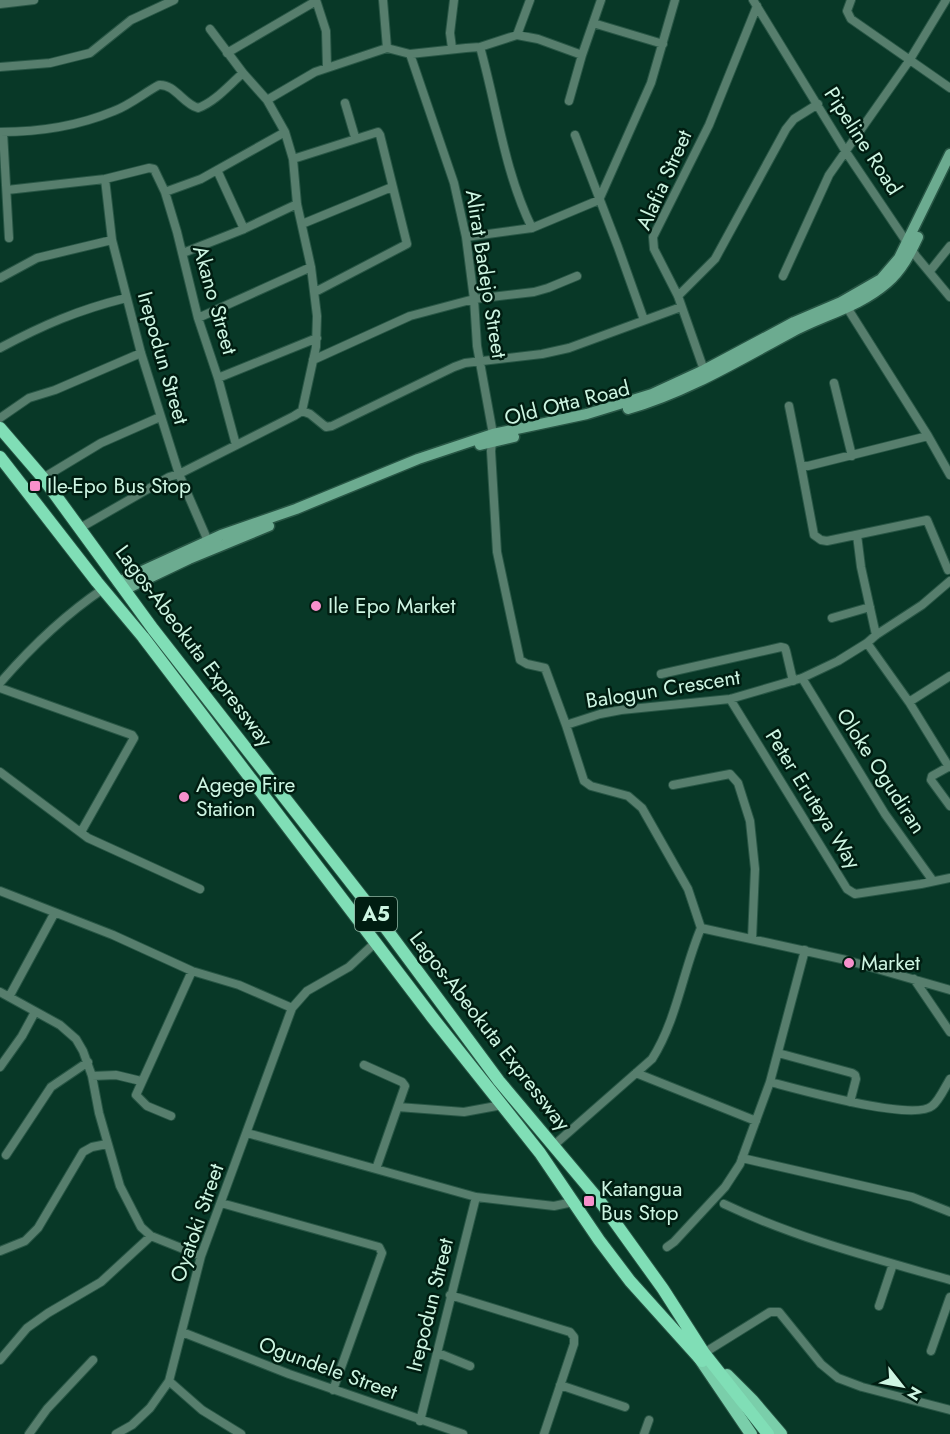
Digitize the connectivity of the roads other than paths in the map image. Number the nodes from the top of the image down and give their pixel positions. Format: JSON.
{"nodes":[{"id":1,"x":34,"y":0,"type":"edge"},
{"id":2,"x":174,"y":0,"type":"edge"},
{"id":3,"x":316,"y":0,"type":"edge"},
{"id":4,"x":383,"y":0,"type":"edge"},
{"id":5,"x":454,"y":0,"type":"edge"},
{"id":6,"x":530,"y":0,"type":"edge"},
{"id":7,"x":601,"y":0,"type":"edge"},
{"id":8,"x":675,"y":0,"type":"edge"},
{"id":9,"x":946,"y":0,"type":"edge"},
{"id":10,"x":848,"y":1,"type":"edge"},
{"id":11,"x":755,"y":3,"type":"edge"},
{"id":12,"x":0,"y":4,"type":"edge"},
{"id":13,"x":593,"y":23,"type":"junction"},
{"id":14,"x":210,"y":29,"type":"dead end"},
{"id":15,"x":517,"y":35,"type":"junction"},
{"id":16,"x":663,"y":44,"type":"junction"},
{"id":17,"x":480,"y":47,"type":"junction"},
{"id":18,"x":387,"y":48,"type":"junction"},
{"id":19,"x":452,"y":48,"type":"junction"},
{"id":20,"x":227,"y":53,"type":"junction"},
{"id":21,"x":410,"y":54,"type":"junction"},
{"id":22,"x":582,"y":55,"type":"junction"},
{"id":23,"x":909,"y":61,"type":"junction"},
{"id":24,"x":0,"y":67,"type":"edge"},
{"id":25,"x":327,"y":67,"type":"junction"},
{"id":26,"x":243,"y":73,"type":"junction"},
{"id":27,"x":950,"y":88,"type":"edge"},
{"id":28,"x":267,"y":100,"type":"junction"},
{"id":29,"x":569,"y":101,"type":"dead end"},
{"id":30,"x":345,"y":104,"type":"dead end"},
{"id":31,"x":818,"y":104,"type":"junction"},
{"id":32,"x":2,"y":132,"type":"edge"},
{"id":33,"x":285,"y":132,"type":"junction"},
{"id":34,"x":575,"y":135,"type":"dead end"},
{"id":35,"x":356,"y":137,"type":"junction"},
{"id":36,"x":846,"y":152,"type":"junction"},
{"id":37,"x":950,"y":154,"type":"edge"},
{"id":38,"x":293,"y":159,"type":"junction"},
{"id":39,"x":950,"y":167,"type":"edge"},
{"id":40,"x":217,"y":170,"type":"junction"},
{"id":41,"x":105,"y":179,"type":"junction"},
{"id":42,"x":392,"y":187,"type":"junction"},
{"id":43,"x":7,"y":190,"type":"junction"},
{"id":44,"x":165,"y":192,"type":"junction"},
{"id":45,"x":599,"y":200,"type":"junction"},
{"id":46,"x":297,"y":204,"type":"junction"},
{"id":47,"x":302,"y":224,"type":"junction"},
{"id":48,"x":532,"y":228,"type":"junction"},
{"id":49,"x":244,"y":229,"type":"junction"},
{"id":50,"x":465,"y":237,"type":"junction"},
{"id":51,"x":9,"y":238,"type":"dead end"},
{"id":52,"x":112,"y":240,"type":"junction"},
{"id":53,"x":910,"y":245,"type":"junction"},
{"id":54,"x":950,"y":246,"type":"edge"},
{"id":55,"x":183,"y":253,"type":"junction"},
{"id":56,"x":311,"y":267,"type":"junction"},
{"id":57,"x":930,"y":271,"type":"junction"},
{"id":58,"x":577,"y":276,"type":"dead end"},
{"id":59,"x":783,"y":276,"type":"dead end"},
{"id":60,"x":0,"y":278,"type":"edge"},
{"id":61,"x":315,"y":292,"type":"junction"},
{"id":62,"x":678,"y":296,"type":"junction"},
{"id":63,"x":950,"y":297,"type":"edge"},
{"id":64,"x":126,"y":298,"type":"junction"},
{"id":65,"x":474,"y":299,"type":"junction"},
{"id":66,"x":681,"y":307,"type":"junction"},
{"id":67,"x":848,"y":309,"type":"junction"},
{"id":68,"x":198,"y":318,"type":"junction"},
{"id":69,"x":644,"y":321,"type":"junction"},
{"id":70,"x":317,"y":338,"type":"junction"},
{"id":71,"x":0,"y":348,"type":"edge"},
{"id":72,"x":141,"y":353,"type":"junction"},
{"id":73,"x":313,"y":360,"type":"junction"},
{"id":74,"x":481,"y":362,"type":"junction"},
{"id":75,"x":704,"y":370,"type":"junction"},
{"id":76,"x":218,"y":378,"type":"junction"},
{"id":77,"x":834,"y":383,"type":"dead end"},
{"id":78,"x":789,"y":406,"type":"dead end"},
{"id":79,"x":302,"y":411,"type":"junction"},
{"id":80,"x":0,"y":417,"type":"edge"},
{"id":81,"x":160,"y":417,"type":"junction"},
{"id":82,"x":0,"y":428,"type":"edge"},
{"id":83,"x":928,"y":436,"type":"junction"},
{"id":84,"x":492,"y":437,"type":"junction"},
{"id":85,"x":236,"y":445,"type":"junction"},
{"id":86,"x":852,"y":456,"type":"junction"},
{"id":87,"x":0,"y":457,"type":"edge"},
{"id":88,"x":801,"y":466,"type":"junction"},
{"id":89,"x":180,"y":474,"type":"junction"},
{"id":90,"x":950,"y":475,"type":"edge"},
{"id":91,"x":43,"y":478,"type":"junction"},
{"id":92,"x":80,"y":528,"type":"junction"},
{"id":93,"x":857,"y":535,"type":"junction"},
{"id":94,"x":208,"y":541,"type":"junction"},
{"id":95,"x":948,"y":570,"type":"dead end"},
{"id":96,"x":950,"y":581,"type":"edge"},
{"id":97,"x":121,"y":586,"type":"junction"},
{"id":98,"x":103,"y":589,"type":"junction"},
{"id":99,"x":870,"y":607,"type":"junction"},
{"id":100,"x":832,"y":618,"type":"dead end"},
{"id":101,"x":876,"y":635,"type":"junction"},
{"id":102,"x":867,"y":644,"type":"junction"},
{"id":103,"x":661,"y":674,"type":"dead end"},
{"id":104,"x":950,"y":676,"type":"edge"},
{"id":105,"x":802,"y":678,"type":"junction"},
{"id":106,"x":793,"y":681,"type":"junction"},
{"id":107,"x":0,"y":683,"type":"edge"},
{"id":108,"x":0,"y":688,"type":"edge"},
{"id":109,"x":730,"y":699,"type":"junction"},
{"id":110,"x":909,"y":702,"type":"junction"},
{"id":111,"x":567,"y":725,"type":"junction"},
{"id":112,"x":949,"y":767,"type":"edge"},
{"id":113,"x":0,"y":772,"type":"edge"},
{"id":114,"x":673,"y":785,"type":"dead end"},
{"id":115,"x":950,"y":806,"type":"edge"},
{"id":116,"x":81,"y":832,"type":"junction"},
{"id":117,"x":950,"y":878,"type":"edge"},
{"id":118,"x":933,"y":881,"type":"junction"},
{"id":119,"x":200,"y":889,"type":"dead end"},
{"id":120,"x":0,"y":891,"type":"edge"},
{"id":121,"x":54,"y":914,"type":"junction"},
{"id":122,"x":701,"y":928,"type":"junction"},
{"id":123,"x":752,"y":939,"type":"junction"},
{"id":124,"x":376,"y":942,"type":"junction"},
{"id":125,"x":805,"y":950,"type":"junction"},
{"id":126,"x":192,"y":970,"type":"junction"},
{"id":127,"x":914,"y":979,"type":"junction"},
{"id":128,"x":950,"y":990,"type":"edge"},
{"id":129,"x":0,"y":992,"type":"edge"},
{"id":130,"x":9,"y":997,"type":"junction"},
{"id":131,"x":292,"y":1008,"type":"junction"},
{"id":132,"x":35,"y":1012,"type":"junction"},
{"id":133,"x":950,"y":1032,"type":"edge"},
{"id":134,"x":778,"y":1053,"type":"junction"},
{"id":135,"x":88,"y":1062,"type":"junction"},
{"id":136,"x":364,"y":1065,"type":"dead end"},
{"id":137,"x":0,"y":1067,"type":"edge"},
{"id":138,"x":636,"y":1073,"type":"junction"},
{"id":139,"x":92,"y":1076,"type":"junction"},
{"id":140,"x":950,"y":1079,"type":"edge"},
{"id":141,"x":141,"y":1081,"type":"junction"},
{"id":142,"x":770,"y":1082,"type":"junction"},
{"id":143,"x":850,"y":1102,"type":"junction"},
{"id":144,"x":502,"y":1105,"type":"junction"},
{"id":145,"x":398,"y":1107,"type":"junction"},
{"id":146,"x":171,"y":1116,"type":"dead end"},
{"id":147,"x":756,"y":1121,"type":"junction"},
{"id":148,"x":247,"y":1133,"type":"junction"},
{"id":149,"x":107,"y":1144,"type":"junction"},
{"id":150,"x":553,"y":1146,"type":"junction"},
{"id":151,"x":6,"y":1155,"type":"dead end"},
{"id":152,"x":742,"y":1158,"type":"junction"},
{"id":153,"x":376,"y":1169,"type":"junction"},
{"id":154,"x":476,"y":1197,"type":"junction"},
{"id":155,"x":573,"y":1202,"type":"junction"},
{"id":156,"x":221,"y":1203,"type":"junction"},
{"id":157,"x":724,"y":1204,"type":"dead end"},
{"id":158,"x":950,"y":1212,"type":"edge"},
{"id":159,"x":151,"y":1236,"type":"junction"},
{"id":160,"x":667,"y":1247,"type":"dead end"},
{"id":161,"x":0,"y":1251,"type":"edge"},
{"id":162,"x":201,"y":1256,"type":"junction"},
{"id":163,"x":892,"y":1264,"type":"junction"},
{"id":164,"x":950,"y":1280,"type":"edge"},
{"id":165,"x":450,"y":1295,"type":"junction"},
{"id":166,"x":950,"y":1298,"type":"edge"},
{"id":167,"x":879,"y":1306,"type":"dead end"},
{"id":168,"x":182,"y":1332,"type":"junction"},
{"id":169,"x":931,"y":1351,"type":"dead end"},
{"id":170,"x":438,"y":1353,"type":"junction"},
{"id":171,"x":701,"y":1354,"type":"junction"},
{"id":172,"x":0,"y":1360,"type":"edge"},
{"id":173,"x":93,"y":1360,"type":"dead end"},
{"id":174,"x":470,"y":1366,"type":"dead end"},
{"id":175,"x":560,"y":1385,"type":"junction"},
{"id":176,"x":166,"y":1386,"type":"junction"},
{"id":177,"x":333,"y":1390,"type":"junction"},
{"id":178,"x":625,"y":1407,"type":"dead end"},
{"id":179,"x":950,"y":1410,"type":"edge"},
{"id":180,"x":649,"y":1420,"type":"dead end"},
{"id":181,"x":420,"y":1421,"type":"junction"},
{"id":182,"x":29,"y":1434,"type":"edge"},
{"id":183,"x":116,"y":1434,"type":"edge"},
{"id":184,"x":240,"y":1434,"type":"edge"},
{"id":185,"x":463,"y":1434,"type":"edge"},
{"id":186,"x":544,"y":1434,"type":"edge"},
{"id":187,"x":644,"y":1434,"type":"edge"},
{"id":188,"x":751,"y":1434,"type":"edge"},
{"id":189,"x":758,"y":1434,"type":"edge"},
{"id":190,"x":768,"y":1434,"type":"edge"},
{"id":191,"x":781,"y":1434,"type":"edge"}],
"edges":[{"from":1,"to":12,"type":"street"},
{"from":2,"to":24,"type":"street"},
{"from":3,"to":20,"type":"street"},
{"from":3,"to":25,"type":"street"},
{"from":4,"to":18,"type":"street"},
{"from":5,"to":19,"type":"street"},
{"from":6,"to":15,"type":"street"},
{"from":7,"to":13,"type":"street"},
{"from":8,"to":16,"type":"street"},
{"from":9,"to":23,"type":"street"},
{"from":10,"to":23,"type":"street"},
{"from":11,"to":31,"type":"street","name":"Pipeline Road"},
{"from":11,"to":62,"type":"street","name":"Alafia Street"},
{"from":13,"to":16,"type":"street"},
{"from":13,"to":22,"type":"street"},
{"from":14,"to":20,"type":"street"},
{"from":15,"to":17,"type":"street"},
{"from":15,"to":22,"type":"street"},
{"from":16,"to":45,"type":"street"},
{"from":17,"to":19,"type":"street"},
{"from":17,"to":48,"type":"street"},
{"from":18,"to":21,"type":"street"},
{"from":18,"to":25,"type":"street"},
{"from":19,"to":21,"type":"street"},
{"from":20,"to":26,"type":"street"},
{"from":21,"to":50,"type":"street","name":"Alirat Badejo Street"},
{"from":22,"to":29,"type":"street"},
{"from":23,"to":27,"type":"street"},
{"from":23,"to":36,"type":"street"},
{"from":25,"to":28,"type":"street"},
{"from":26,"to":28,"type":"street"},
{"from":26,"to":32,"type":"street"},
{"from":28,"to":33,"type":"street"},
{"from":30,"to":35,"type":"street"},
{"from":31,"to":36,"type":"street","name":"Pipeline Road"},
{"from":31,"to":62,"type":"street"},
{"from":32,"to":43,"type":"street"},
{"from":33,"to":38,"type":"street"},
{"from":33,"to":40,"type":"street"},
{"from":34,"to":45,"type":"street"},
{"from":35,"to":38,"type":"street"},
{"from":35,"to":42,"type":"street"},
{"from":36,"to":53,"type":"street","name":"Pipeline Road"},
{"from":36,"to":59,"type":"street"},
{"from":37,"to":53,"type":"main road","name":"Old Otta Road"},
{"from":38,"to":46,"type":"street"},
{"from":39,"to":53,"type":"main road","name":"Old Otta Road"},
{"from":40,"to":44,"type":"street"},
{"from":40,"to":49,"type":"street"},
{"from":41,"to":43,"type":"street"},
{"from":41,"to":44,"type":"street","name":"Akano Street"},
{"from":41,"to":52,"type":"street","name":"Irepodun Street"},
{"from":42,"to":47,"type":"street"},
{"from":42,"to":61,"type":"street"},
{"from":43,"to":51,"type":"street"},
{"from":44,"to":55,"type":"street","name":"Akano Street"},
{"from":45,"to":48,"type":"street"},
{"from":45,"to":69,"type":"street"},
{"from":46,"to":47,"type":"street"},
{"from":46,"to":49,"type":"street"},
{"from":47,"to":56,"type":"street"},
{"from":48,"to":50,"type":"street"},
{"from":49,"to":55,"type":"street"},
{"from":50,"to":65,"type":"street","name":"Alirat Badejo Street"},
{"from":52,"to":60,"type":"street"},
{"from":52,"to":64,"type":"street","name":"Irepodun Street"},
{"from":53,"to":57,"type":"street","name":"Pipeline Road"},
{"from":53,"to":67,"type":"main road","name":"Old Otta Road"},
{"from":53,"to":75,"type":"main road","name":"Old Otta Road"},
{"from":54,"to":57,"type":"street"},
{"from":55,"to":68,"type":"street","name":"Akano Street"},
{"from":56,"to":61,"type":"street"},
{"from":56,"to":68,"type":"street"},
{"from":57,"to":63,"type":"street","name":"Pipeline Road"},
{"from":58,"to":65,"type":"street"},
{"from":61,"to":70,"type":"street"},
{"from":62,"to":66,"type":"street","name":"Alafia Street"},
{"from":64,"to":71,"type":"street"},
{"from":64,"to":72,"type":"street","name":"Irepodun Street"},
{"from":65,"to":73,"type":"street"},
{"from":65,"to":74,"type":"street","name":"Alirat Badejo Street"},
{"from":66,"to":69,"type":"street"},
{"from":66,"to":75,"type":"street","name":"Alafia Street"},
{"from":67,"to":83,"type":"street"},
{"from":67,"to":84,"type":"main road","name":"Old Otta Road"},
{"from":68,"to":76,"type":"street","name":"Akano Street"},
{"from":69,"to":74,"type":"street"},
{"from":70,"to":73,"type":"street"},
{"from":70,"to":76,"type":"street"},
{"from":72,"to":80,"type":"street"},
{"from":72,"to":81,"type":"street","name":"Irepodun Street"},
{"from":73,"to":79,"type":"street"},
{"from":74,"to":79,"type":"street"},
{"from":74,"to":84,"type":"street","name":"Alirat Badejo Street"},
{"from":75,"to":84,"type":"main road","name":"Old Otta Road"},
{"from":76,"to":85,"type":"street","name":"Akano Street"},
{"from":77,"to":86,"type":"street"},
{"from":78,"to":88,"type":"street"},
{"from":79,"to":85,"type":"street"},
{"from":81,"to":89,"type":"street","name":"Irepodun Street"},
{"from":81,"to":91,"type":"street"},
{"from":82,"to":91,"type":"highway","name":"Lagos-Abeokuta Expressway","number":"A5"},
{"from":83,"to":86,"type":"street"},
{"from":83,"to":90,"type":"street"},
{"from":84,"to":94,"type":"main road"},
{"from":84,"to":97,"type":"main road","name":"Old Otta Road"},
{"from":84,"to":111,"type":"street","name":"Alirat Badejo Street"},
{"from":85,"to":89,"type":"street"},
{"from":86,"to":88,"type":"street"},
{"from":87,"to":98,"type":"highway","name":"Lagos-Abeokuta Expressway","number":"A5"},
{"from":88,"to":93,"type":"street"},
{"from":89,"to":92,"type":"street"},
{"from":89,"to":94,"type":"street","name":"Irepodun Street"},
{"from":91,"to":92,"type":"highway","name":"Lagos-Abeokuta Expressway","number":"A5"},
{"from":92,"to":97,"type":"highway","name":"Lagos-Abeokuta Expressway","number":"A5"},
{"from":93,"to":95,"type":"street"},
{"from":93,"to":99,"type":"street"},
{"from":94,"to":97,"type":"main road"},
{"from":96,"to":101,"type":"street","name":"Balogun Crescent"},
{"from":97,"to":150,"type":"highway","name":"Lagos-Abeokuta Expressway","number":"A5"},
{"from":98,"to":107,"type":"street"},
{"from":98,"to":124,"type":"highway","name":"Lagos-Abeokuta Expressway","number":"A5"},
{"from":99,"to":100,"type":"street"},
{"from":99,"to":101,"type":"street"},
{"from":101,"to":102,"type":"street","name":"Balogun Crescent"},
{"from":102,"to":105,"type":"street","name":"Balogun Crescent"},
{"from":102,"to":110,"type":"street"},
{"from":103,"to":106,"type":"street"},
{"from":104,"to":110,"type":"street"},
{"from":105,"to":106,"type":"street","name":"Balogun Crescent"},
{"from":105,"to":118,"type":"street","name":"Oloke Ogudiran"},
{"from":106,"to":109,"type":"street","name":"Balogun Crescent"},
{"from":108,"to":116,"type":"street"},
{"from":109,"to":111,"type":"street","name":"Balogun Crescent"},
{"from":109,"to":118,"type":"street","name":"Peter Eruteya Way"},
{"from":110,"to":112,"type":"street"},
{"from":111,"to":122,"type":"street"},
{"from":112,"to":115,"type":"street"},
{"from":113,"to":116,"type":"street"},
{"from":114,"to":123,"type":"street"},
{"from":116,"to":119,"type":"street"},
{"from":117,"to":118,"type":"street","name":"Peter Eruteya Way"},
{"from":120,"to":121,"type":"street"},
{"from":121,"to":126,"type":"street"},
{"from":121,"to":130,"type":"street"},
{"from":122,"to":123,"type":"street"},
{"from":122,"to":138,"type":"street"},
{"from":123,"to":125,"type":"street"},
{"from":124,"to":131,"type":"street"},
{"from":124,"to":144,"type":"highway","name":"Lagos-Abeokuta Expressway","number":"A5"},
{"from":125,"to":127,"type":"street"},
{"from":125,"to":134,"type":"street"},
{"from":126,"to":131,"type":"street"},
{"from":126,"to":141,"type":"street"},
{"from":127,"to":128,"type":"street"},
{"from":127,"to":133,"type":"street"},
{"from":129,"to":130,"type":"street"},
{"from":130,"to":132,"type":"street"},
{"from":131,"to":148,"type":"street","name":"Oyatoki Street"},
{"from":132,"to":135,"type":"street"},
{"from":132,"to":137,"type":"street"},
{"from":134,"to":142,"type":"street"},
{"from":134,"to":143,"type":"street"},
{"from":135,"to":139,"type":"street"},
{"from":135,"to":151,"type":"street"},
{"from":136,"to":145,"type":"street"},
{"from":138,"to":147,"type":"street"},
{"from":138,"to":150,"type":"street"},
{"from":139,"to":141,"type":"street"},
{"from":139,"to":149,"type":"street"},
{"from":140,"to":143,"type":"street"},
{"from":141,"to":146,"type":"street"},
{"from":142,"to":143,"type":"street"},
{"from":142,"to":147,"type":"street"},
{"from":144,"to":145,"type":"street"},
{"from":144,"to":155,"type":"highway","name":"Lagos-Abeokuta Expressway","number":"A5"},
{"from":145,"to":153,"type":"street"},
{"from":147,"to":152,"type":"street"},
{"from":148,"to":153,"type":"street"},
{"from":148,"to":156,"type":"street","name":"Oyatoki Street"},
{"from":149,"to":159,"type":"street"},
{"from":149,"to":161,"type":"street"},
{"from":150,"to":171,"type":"highway","name":"Lagos-Abeokuta Expressway","number":"A5"},
{"from":152,"to":158,"type":"street"},
{"from":152,"to":160,"type":"street"},
{"from":153,"to":154,"type":"street"},
{"from":154,"to":155,"type":"street"},
{"from":154,"to":165,"type":"street","name":"Irepodun Street"},
{"from":155,"to":171,"type":"highway","name":"Lagos-Abeokuta Expressway","number":"A5"},
{"from":156,"to":162,"type":"street","name":"Oyatoki Street"},
{"from":156,"to":177,"type":"street"},
{"from":157,"to":163,"type":"street"},
{"from":159,"to":162,"type":"street"},
{"from":159,"to":172,"type":"street"},
{"from":162,"to":168,"type":"street","name":"Oyatoki Street"},
{"from":163,"to":164,"type":"street"},
{"from":163,"to":167,"type":"street"},
{"from":165,"to":170,"type":"street","name":"Irepodun Street"},
{"from":165,"to":175,"type":"street"},
{"from":166,"to":169,"type":"street"},
{"from":168,"to":176,"type":"street","name":"Oyatoki Street"},
{"from":168,"to":177,"type":"street","name":"Ogundele Street"},
{"from":170,"to":174,"type":"street"},
{"from":170,"to":181,"type":"street","name":"Irepodun Street"},
{"from":171,"to":179,"type":"street"},
{"from":171,"to":188,"type":"main road"},
{"from":171,"to":189,"type":"highway","name":"Lagos-Abeokuta Expressway","number":"A5"},
{"from":171,"to":190,"type":"highway","name":"Lagos-Abeokuta Expressway","number":"A5"},
{"from":171,"to":191,"type":"main road"},
{"from":173,"to":182,"type":"street"},
{"from":175,"to":178,"type":"street"},
{"from":175,"to":186,"type":"street"},
{"from":176,"to":183,"type":"street","name":"Oyatoki Street"},
{"from":176,"to":184,"type":"street"},
{"from":177,"to":181,"type":"street","name":"Ogundele Street"},
{"from":180,"to":187,"type":"street"},
{"from":181,"to":185,"type":"street","name":"Ogundele Street"}]}
